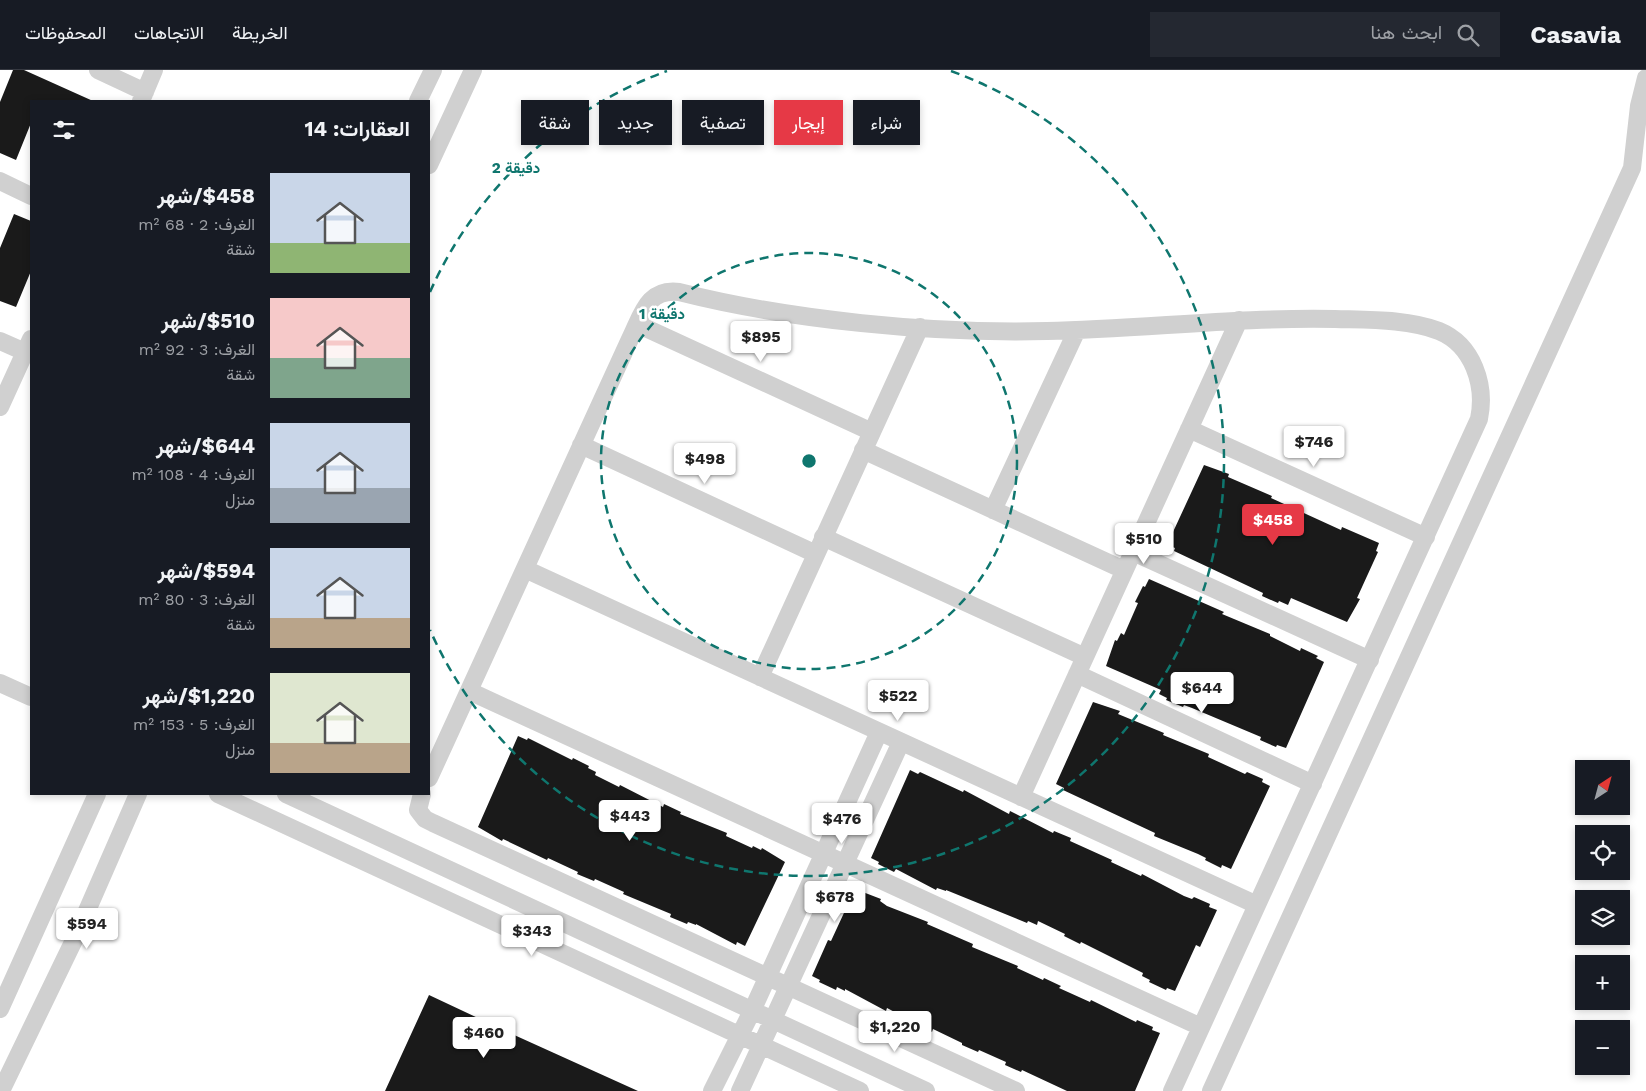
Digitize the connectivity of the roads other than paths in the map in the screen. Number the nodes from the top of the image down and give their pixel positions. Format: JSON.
{"nodes":[{"id":1,"x":98,"y":70,"type":"edge"},
{"id":2,"x":154,"y":70,"type":"edge"},
{"id":3,"x":433,"y":70,"type":"edge"},
{"id":4,"x":473,"y":70,"type":"edge"},
{"id":5,"x":1646,"y":78,"type":"edge"},
{"id":6,"x":143,"y":96,"type":"edge"},
{"id":7,"x":418,"y":100,"type":"edge"},
{"id":8,"x":1646,"y":155,"type":"edge"},
{"id":9,"x":430,"y":163,"type":"edge"},
{"id":10,"x":1632,"y":168,"type":"junction"},
{"id":11,"x":0,"y":181,"type":"edge"},
{"id":12,"x":30,"y":196,"type":"edge"},
{"id":13,"x":1239,"y":320,"type":"junction"},
{"id":14,"x":637,"y":324,"type":"junction"},
{"id":15,"x":920,"y":327,"type":"junction"},
{"id":16,"x":1077,"y":330,"type":"junction"},
{"id":17,"x":0,"y":340,"type":"edge"},
{"id":18,"x":28,"y":346,"type":"edge"},
{"id":19,"x":0,"y":407,"type":"edge"},
{"id":20,"x":1189,"y":429,"type":"junction"},
{"id":21,"x":872,"y":432,"type":"junction"},
{"id":22,"x":581,"y":445,"type":"junction"},
{"id":23,"x":863,"y":450,"type":"junction"},
{"id":24,"x":994,"y":510,"type":"junction"},
{"id":25,"x":824,"y":537,"type":"junction"},
{"id":26,"x":1426,"y":537,"type":"junction"},
{"id":27,"x":1133,"y":552,"type":"junction"},
{"id":28,"x":816,"y":554,"type":"junction"},
{"id":29,"x":525,"y":569,"type":"junction"},
{"id":30,"x":1124,"y":570,"type":"junction"},
{"id":31,"x":1084,"y":657,"type":"junction"},
{"id":32,"x":1370,"y":660,"type":"junction"},
{"id":33,"x":1077,"y":674,"type":"junction"},
{"id":34,"x":760,"y":677,"type":"junction"},
{"id":35,"x":0,"y":683,"type":"edge"},
{"id":36,"x":469,"y":691,"type":"junction"},
{"id":37,"x":30,"y":697,"type":"edge"},
{"id":38,"x":879,"y":732,"type":"junction"},
{"id":39,"x":901,"y":742,"type":"junction"},
{"id":40,"x":430,"y":776,"type":"edge"},
{"id":41,"x":1313,"y":784,"type":"junction"},
{"id":42,"x":97,"y":795,"type":"edge"},
{"id":43,"x":138,"y":795,"type":"edge"},
{"id":44,"x":220,"y":795,"type":"edge"},
{"id":45,"x":288,"y":795,"type":"edge"},
{"id":46,"x":422,"y":795,"type":"edge"},
{"id":47,"x":1021,"y":797,"type":"junction"},
{"id":48,"x":822,"y":853,"type":"junction"},
{"id":49,"x":844,"y":864,"type":"junction"},
{"id":50,"x":1257,"y":905,"type":"junction"},
{"id":51,"x":767,"y":975,"type":"junction"},
{"id":52,"x":788,"y":985,"type":"junction"},
{"id":53,"x":0,"y":1009,"type":"edge"},
{"id":54,"x":752,"y":1011,"type":"junction"},
{"id":55,"x":773,"y":1021,"type":"junction"},
{"id":56,"x":1201,"y":1027,"type":"junction"},
{"id":57,"x":740,"y":1036,"type":"junction"},
{"id":58,"x":761,"y":1046,"type":"junction"},
{"id":59,"x":2,"y":1091,"type":"edge"},
{"id":60,"x":712,"y":1091,"type":"edge"},
{"id":61,"x":740,"y":1091,"type":"edge"},
{"id":62,"x":860,"y":1091,"type":"edge"},
{"id":63,"x":926,"y":1091,"type":"edge"},
{"id":64,"x":1016,"y":1091,"type":"edge"},
{"id":65,"x":1172,"y":1091,"type":"edge"},
{"id":66,"x":1210,"y":1091,"type":"edge"}],
"edges":[{"from":1,"to":6,"type":"street"},
{"from":2,"to":6,"type":"street"},
{"from":3,"to":7,"type":"street"},
{"from":4,"to":9,"type":"street"},
{"from":5,"to":10,"type":"street"},
{"from":8,"to":10,"type":"street"},
{"from":10,"to":66,"type":"street"},
{"from":11,"to":12,"type":"street"},
{"from":13,"to":16,"type":"street"},
{"from":13,"to":20,"type":"street"},
{"from":13,"to":26,"type":"street"},
{"from":14,"to":15,"type":"street"},
{"from":14,"to":21,"type":"street"},
{"from":14,"to":22,"type":"street"},
{"from":15,"to":16,"type":"street"},
{"from":15,"to":21,"type":"street"},
{"from":16,"to":24,"type":"street"},
{"from":17,"to":18,"type":"street"},
{"from":18,"to":19,"type":"street"},
{"from":20,"to":26,"type":"street"},
{"from":20,"to":27,"type":"street"},
{"from":21,"to":23,"type":"street"},
{"from":22,"to":28,"type":"street"},
{"from":22,"to":29,"type":"street"},
{"from":23,"to":24,"type":"street"},
{"from":23,"to":25,"type":"street"},
{"from":24,"to":30,"type":"street"},
{"from":25,"to":28,"type":"street"},
{"from":25,"to":31,"type":"street"},
{"from":26,"to":32,"type":"street"},
{"from":27,"to":30,"type":"street"},
{"from":27,"to":32,"type":"street"},
{"from":28,"to":34,"type":"street"},
{"from":29,"to":34,"type":"street"},
{"from":29,"to":36,"type":"street"},
{"from":30,"to":31,"type":"street"},
{"from":31,"to":33,"type":"street"},
{"from":32,"to":41,"type":"street"},
{"from":33,"to":41,"type":"street"},
{"from":33,"to":47,"type":"street"},
{"from":34,"to":38,"type":"street"},
{"from":35,"to":37,"type":"street"},
{"from":36,"to":40,"type":"street"},
{"from":36,"to":48,"type":"street"},
{"from":38,"to":39,"type":"street"},
{"from":38,"to":48,"type":"street"},
{"from":39,"to":47,"type":"street"},
{"from":39,"to":49,"type":"street"},
{"from":41,"to":50,"type":"street"},
{"from":42,"to":53,"type":"street"},
{"from":43,"to":59,"type":"street"},
{"from":44,"to":57,"type":"street"},
{"from":45,"to":54,"type":"street"},
{"from":46,"to":51,"type":"street"},
{"from":47,"to":50,"type":"street"},
{"from":48,"to":49,"type":"street"},
{"from":48,"to":51,"type":"street"},
{"from":49,"to":52,"type":"street"},
{"from":49,"to":56,"type":"street"},
{"from":50,"to":56,"type":"street"},
{"from":51,"to":52,"type":"street"},
{"from":51,"to":54,"type":"street"},
{"from":52,"to":55,"type":"street"},
{"from":52,"to":64,"type":"street"},
{"from":54,"to":55,"type":"street"},
{"from":54,"to":57,"type":"street"},
{"from":55,"to":58,"type":"street"},
{"from":55,"to":63,"type":"street"},
{"from":56,"to":65,"type":"street"},
{"from":57,"to":58,"type":"street"},
{"from":57,"to":60,"type":"street"},
{"from":58,"to":61,"type":"street"},
{"from":58,"to":62,"type":"street"}]}
